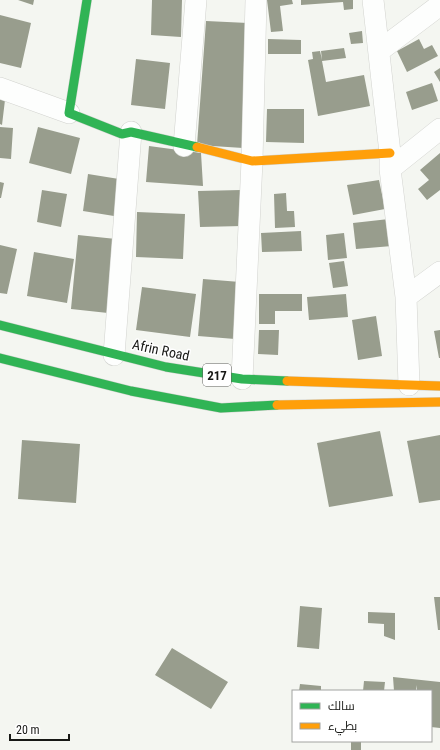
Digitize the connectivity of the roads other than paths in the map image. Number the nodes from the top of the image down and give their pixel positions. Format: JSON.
{"nodes":[{"id":1,"x":87,"y":0,"type":"edge"},
{"id":2,"x":196,"y":0,"type":"edge"},
{"id":3,"x":256,"y":0,"type":"edge"},
{"id":4,"x":373,"y":0,"type":"edge"},
{"id":5,"x":440,"y":5,"type":"edge"},
{"id":6,"x":379,"y":51,"type":"junction"},
{"id":7,"x":0,"y":88,"type":"edge"},
{"id":8,"x":69,"y":113,"type":"junction"},
{"id":9,"x":440,"y":129,"type":"edge"},
{"id":10,"x":131,"y":132,"type":"junction"},
{"id":11,"x":184,"y":146,"type":"junction"},
{"id":12,"x":252,"y":161,"type":"junction"},
{"id":13,"x":390,"y":161,"type":"junction"},
{"id":14,"x":440,"y":272,"type":"edge"},
{"id":15,"x":406,"y":297,"type":"junction"},
{"id":16,"x":0,"y":325,"type":"edge"},
{"id":17,"x":0,"y":358,"type":"edge"},
{"id":18,"x":126,"y":360,"type":"junction"},
{"id":19,"x":242,"y":379,"type":"junction"},
{"id":20,"x":409,"y":385,"type":"junction"},
{"id":21,"x":440,"y":386,"type":"edge"},
{"id":22,"x":440,"y":402,"type":"edge"}],
"edges":[{"from":1,"to":8,"type":"main road"},
{"from":2,"to":11,"type":"street"},
{"from":3,"to":12,"type":"street"},
{"from":4,"to":6,"type":"street"},
{"from":5,"to":6,"type":"street"},
{"from":6,"to":13,"type":"street"},
{"from":7,"to":8,"type":"street"},
{"from":8,"to":10,"type":"main road"},
{"from":9,"to":13,"type":"street"},
{"from":10,"to":11,"type":"main road"},
{"from":10,"to":18,"type":"street"},
{"from":11,"to":12,"type":"main road"},
{"from":12,"to":13,"type":"main road"},
{"from":12,"to":19,"type":"street"},
{"from":13,"to":15,"type":"street"},
{"from":14,"to":15,"type":"street"},
{"from":15,"to":20,"type":"street"},
{"from":16,"to":18,"type":"main road","name":"Afrin Road","number":"217"},
{"from":17,"to":22,"type":"main road","number":"217"},
{"from":18,"to":19,"type":"main road","name":"Afrin Road","number":"217"},
{"from":19,"to":20,"type":"main road","name":"Afrin Road","number":"217"},
{"from":20,"to":21,"type":"main road","name":"Afrin Road","number":"217"}]}
